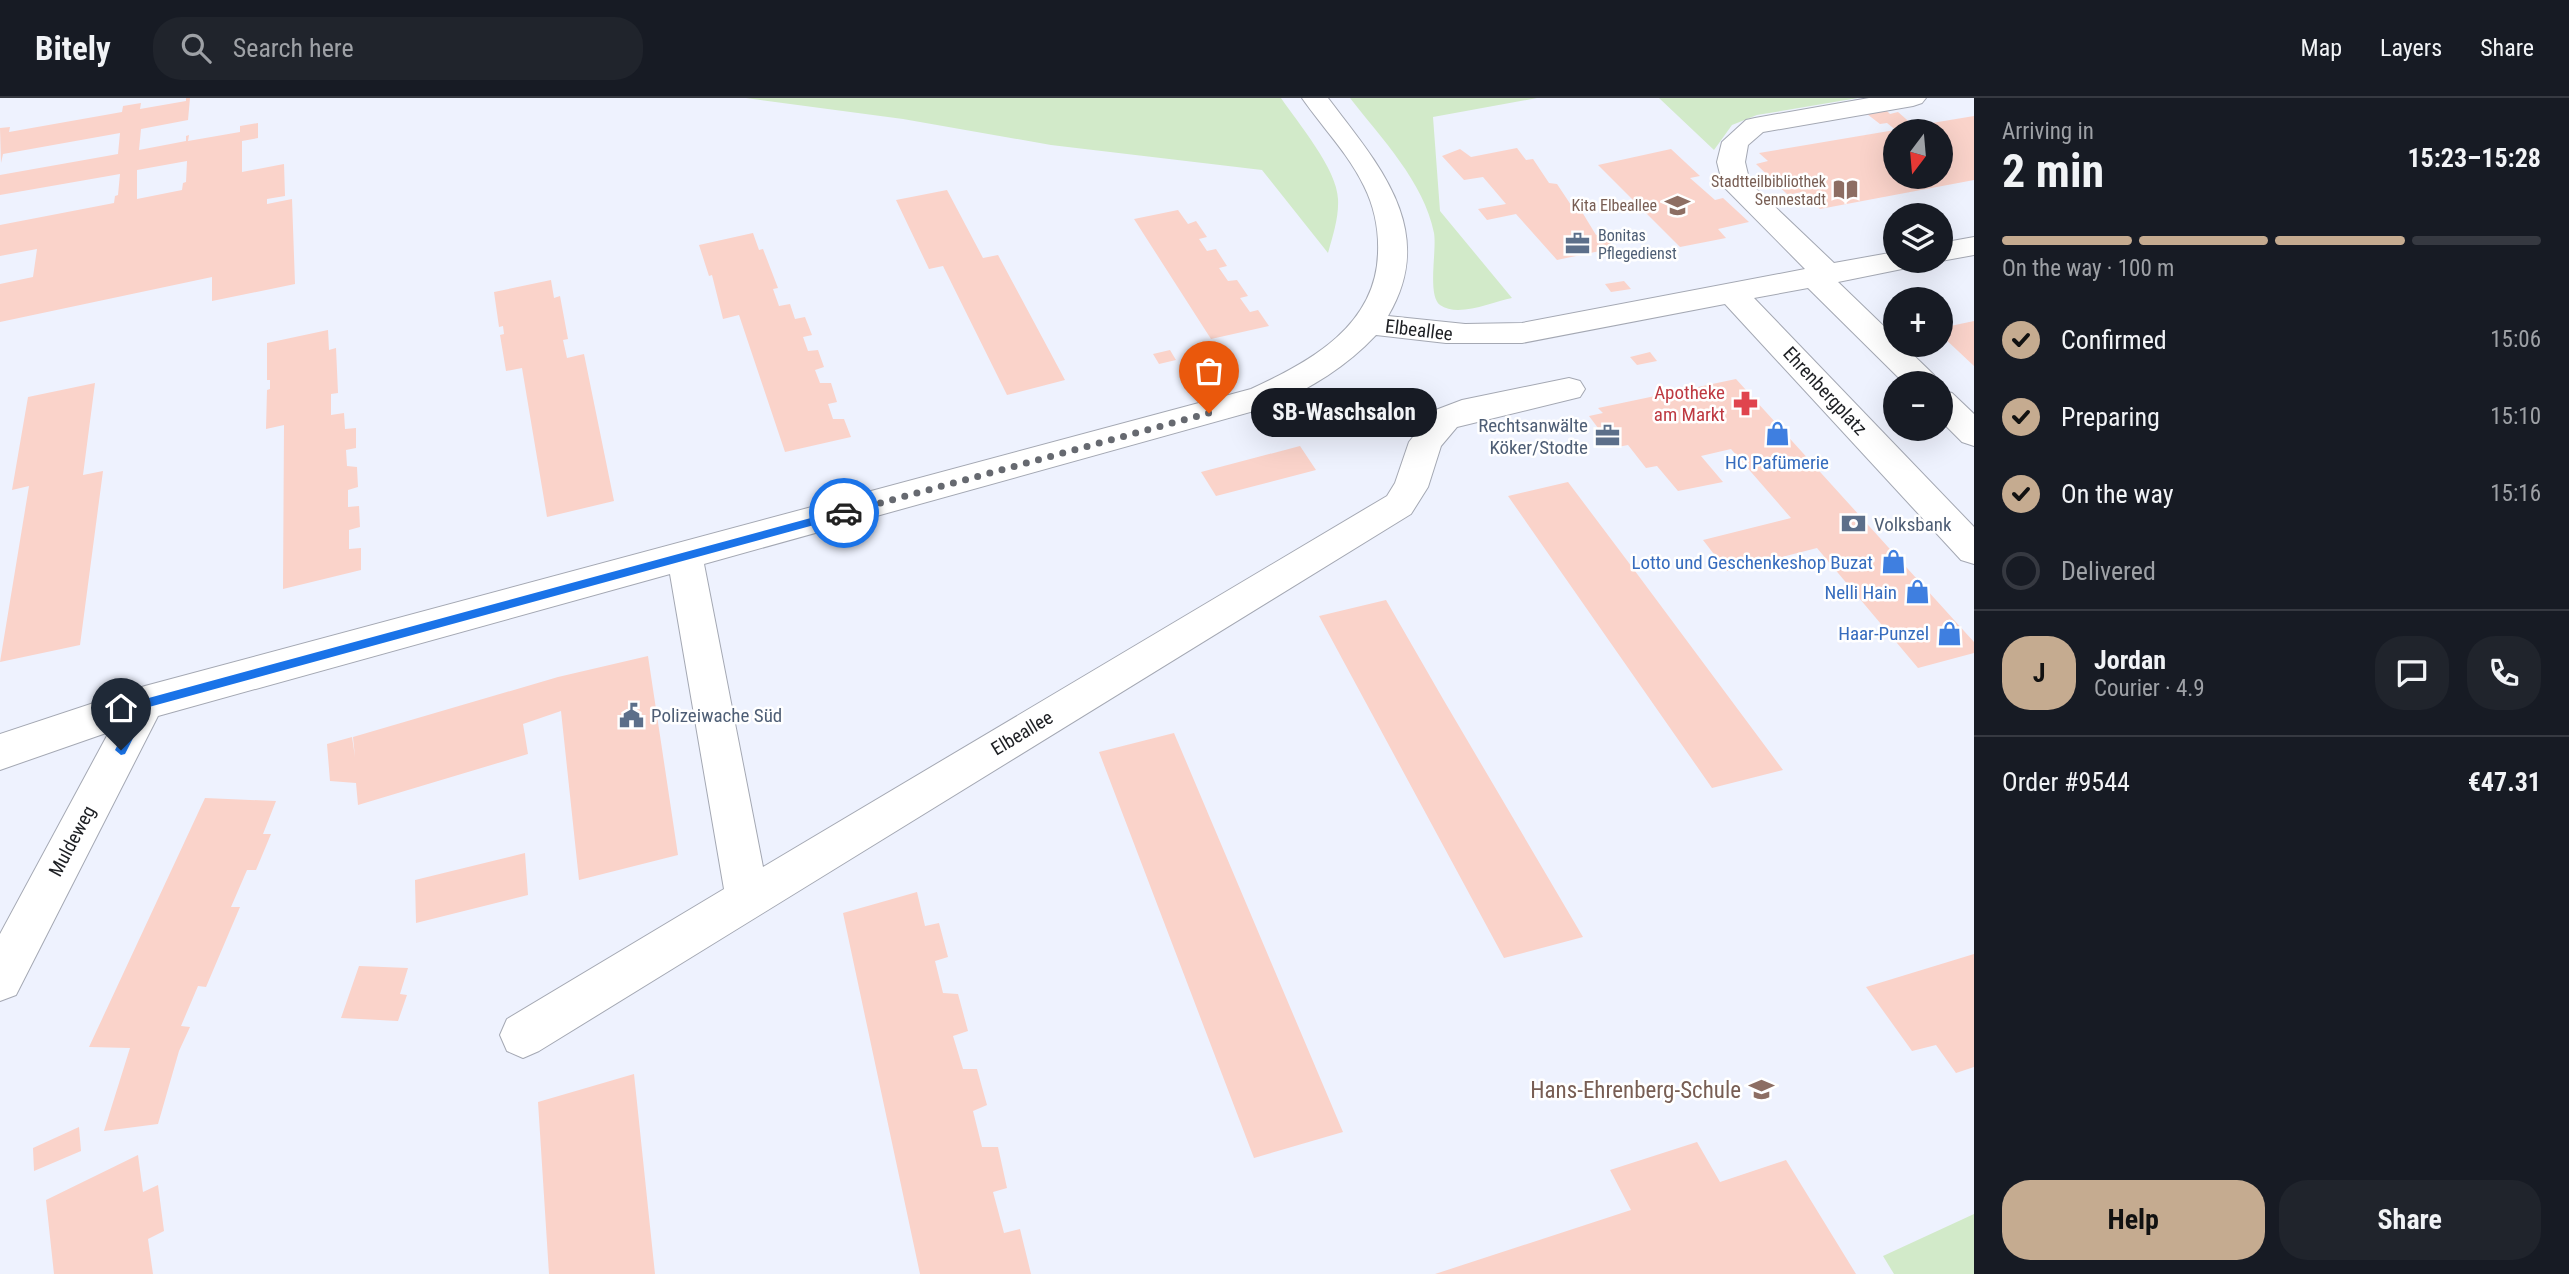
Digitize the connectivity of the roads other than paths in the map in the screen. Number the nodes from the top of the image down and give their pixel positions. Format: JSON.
{"nodes":[{"id":1,"x":1315,"y":98,"type":"edge"},
{"id":2,"x":1913,"y":98,"type":"edge"},
{"id":3,"x":1974,"y":246,"type":"edge"},
{"id":4,"x":1953,"y":250,"type":"edge"},
{"id":5,"x":1883,"y":264,"type":"edge"},
{"id":6,"x":1822,"y":276,"type":"junction"},
{"id":7,"x":1732,"y":293,"type":"junction"},
{"id":8,"x":1371,"y":324,"type":"junction"},
{"id":9,"x":1912,"y":371,"type":"edge"},
{"id":10,"x":1569,"y":389,"type":"dead end"},
{"id":11,"x":1953,"y":413,"type":"edge"},
{"id":12,"x":1974,"y":434,"type":"edge"},
{"id":13,"x":1974,"y":550,"type":"edge"},
{"id":14,"x":685,"y":557,"type":"junction"},
{"id":15,"x":145,"y":704,"type":"junction"},
{"id":16,"x":0,"y":752,"type":"edge"},
{"id":17,"x":747,"y":897,"type":"junction"},
{"id":18,"x":0,"y":979,"type":"edge"},
{"id":19,"x":523,"y":1035,"type":"dead end"}],
"edges":[{"from":1,"to":8,"type":"street"},
{"from":2,"to":6,"type":"street"},
{"from":3,"to":4,"type":"street"},
{"from":5,"to":6,"type":"street","name":"Elbeallee"},
{"from":6,"to":7,"type":"street","name":"Elbeallee"},
{"from":6,"to":9,"type":"street"},
{"from":7,"to":8,"type":"street","name":"Elbeallee"},
{"from":7,"to":13,"type":"street","name":"Ehrenbergplatz"},
{"from":8,"to":14,"type":"street","name":"Elbeallee"},
{"from":10,"to":17,"type":"street","name":"Elbeallee"},
{"from":11,"to":12,"type":"street"},
{"from":14,"to":15,"type":"street","name":"Elbeallee"},
{"from":14,"to":17,"type":"street"},
{"from":15,"to":16,"type":"street","name":"Elbeallee"},
{"from":15,"to":18,"type":"street","name":"Muldeweg"},
{"from":17,"to":19,"type":"street","name":"Elbeallee"}]}
